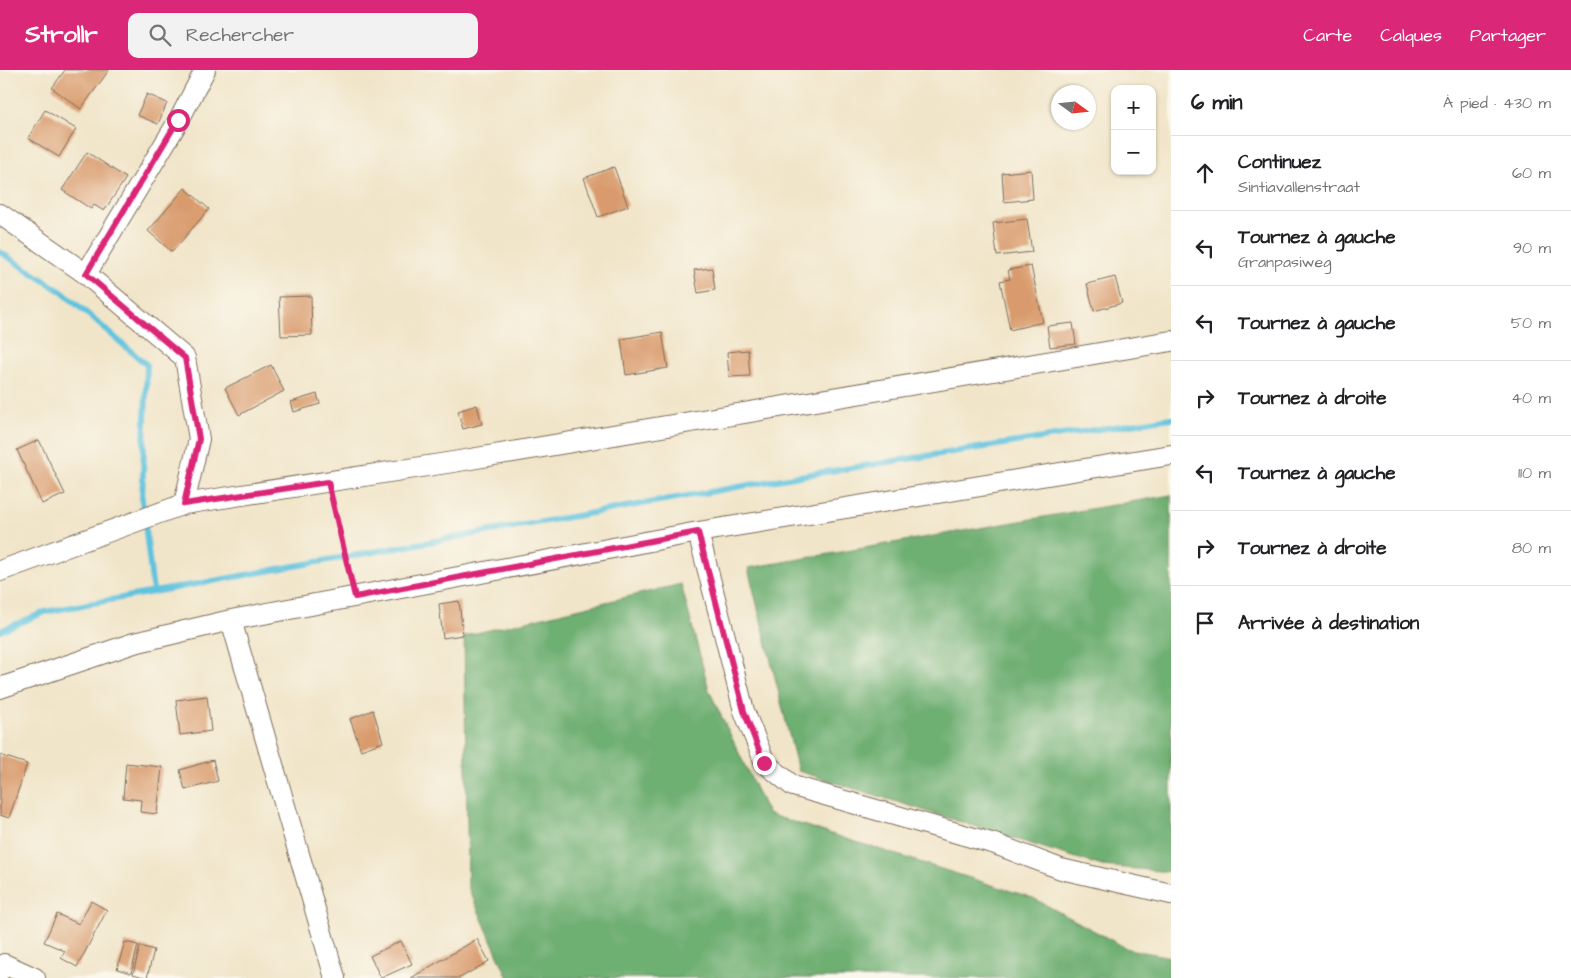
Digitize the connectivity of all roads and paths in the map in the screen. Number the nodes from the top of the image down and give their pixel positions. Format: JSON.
{"nodes":[{"id":1,"x":206,"y":70,"type":"edge"},
{"id":2,"x":0,"y":214,"type":"edge"},
{"id":3,"x":86,"y":274,"type":"junction"},
{"id":4,"x":1171,"y":341,"type":"edge"},
{"id":5,"x":1171,"y":454,"type":"edge"},
{"id":6,"x":328,"y":482,"type":"junction"},
{"id":7,"x":184,"y":504,"type":"junction"},
{"id":8,"x":698,"y":532,"type":"junction"},
{"id":9,"x":0,"y":570,"type":"edge"},
{"id":10,"x":355,"y":597,"type":"junction"},
{"id":11,"x":231,"y":620,"type":"junction"},
{"id":12,"x":0,"y":688,"type":"edge"},
{"id":13,"x":1171,"y":894,"type":"edge"},
{"id":14,"x":1,"y":965,"type":"edge"},
{"id":15,"x":35,"y":978,"type":"edge"},
{"id":16,"x":334,"y":978,"type":"edge"}],
"edges":[{"from":1,"to":3,"type":"street"},
{"from":2,"to":3,"type":"street"},
{"from":3,"to":7,"type":"street"},
{"from":4,"to":6,"type":"street"},
{"from":5,"to":8,"type":"street"},
{"from":6,"to":7,"type":"street"},
{"from":6,"to":10,"type":"path"},
{"from":7,"to":9,"type":"street"},
{"from":8,"to":10,"type":"street"},
{"from":8,"to":13,"type":"street"},
{"from":10,"to":11,"type":"street"},
{"from":11,"to":12,"type":"street"},
{"from":11,"to":16,"type":"street"},
{"from":14,"to":15,"type":"street"}]}
